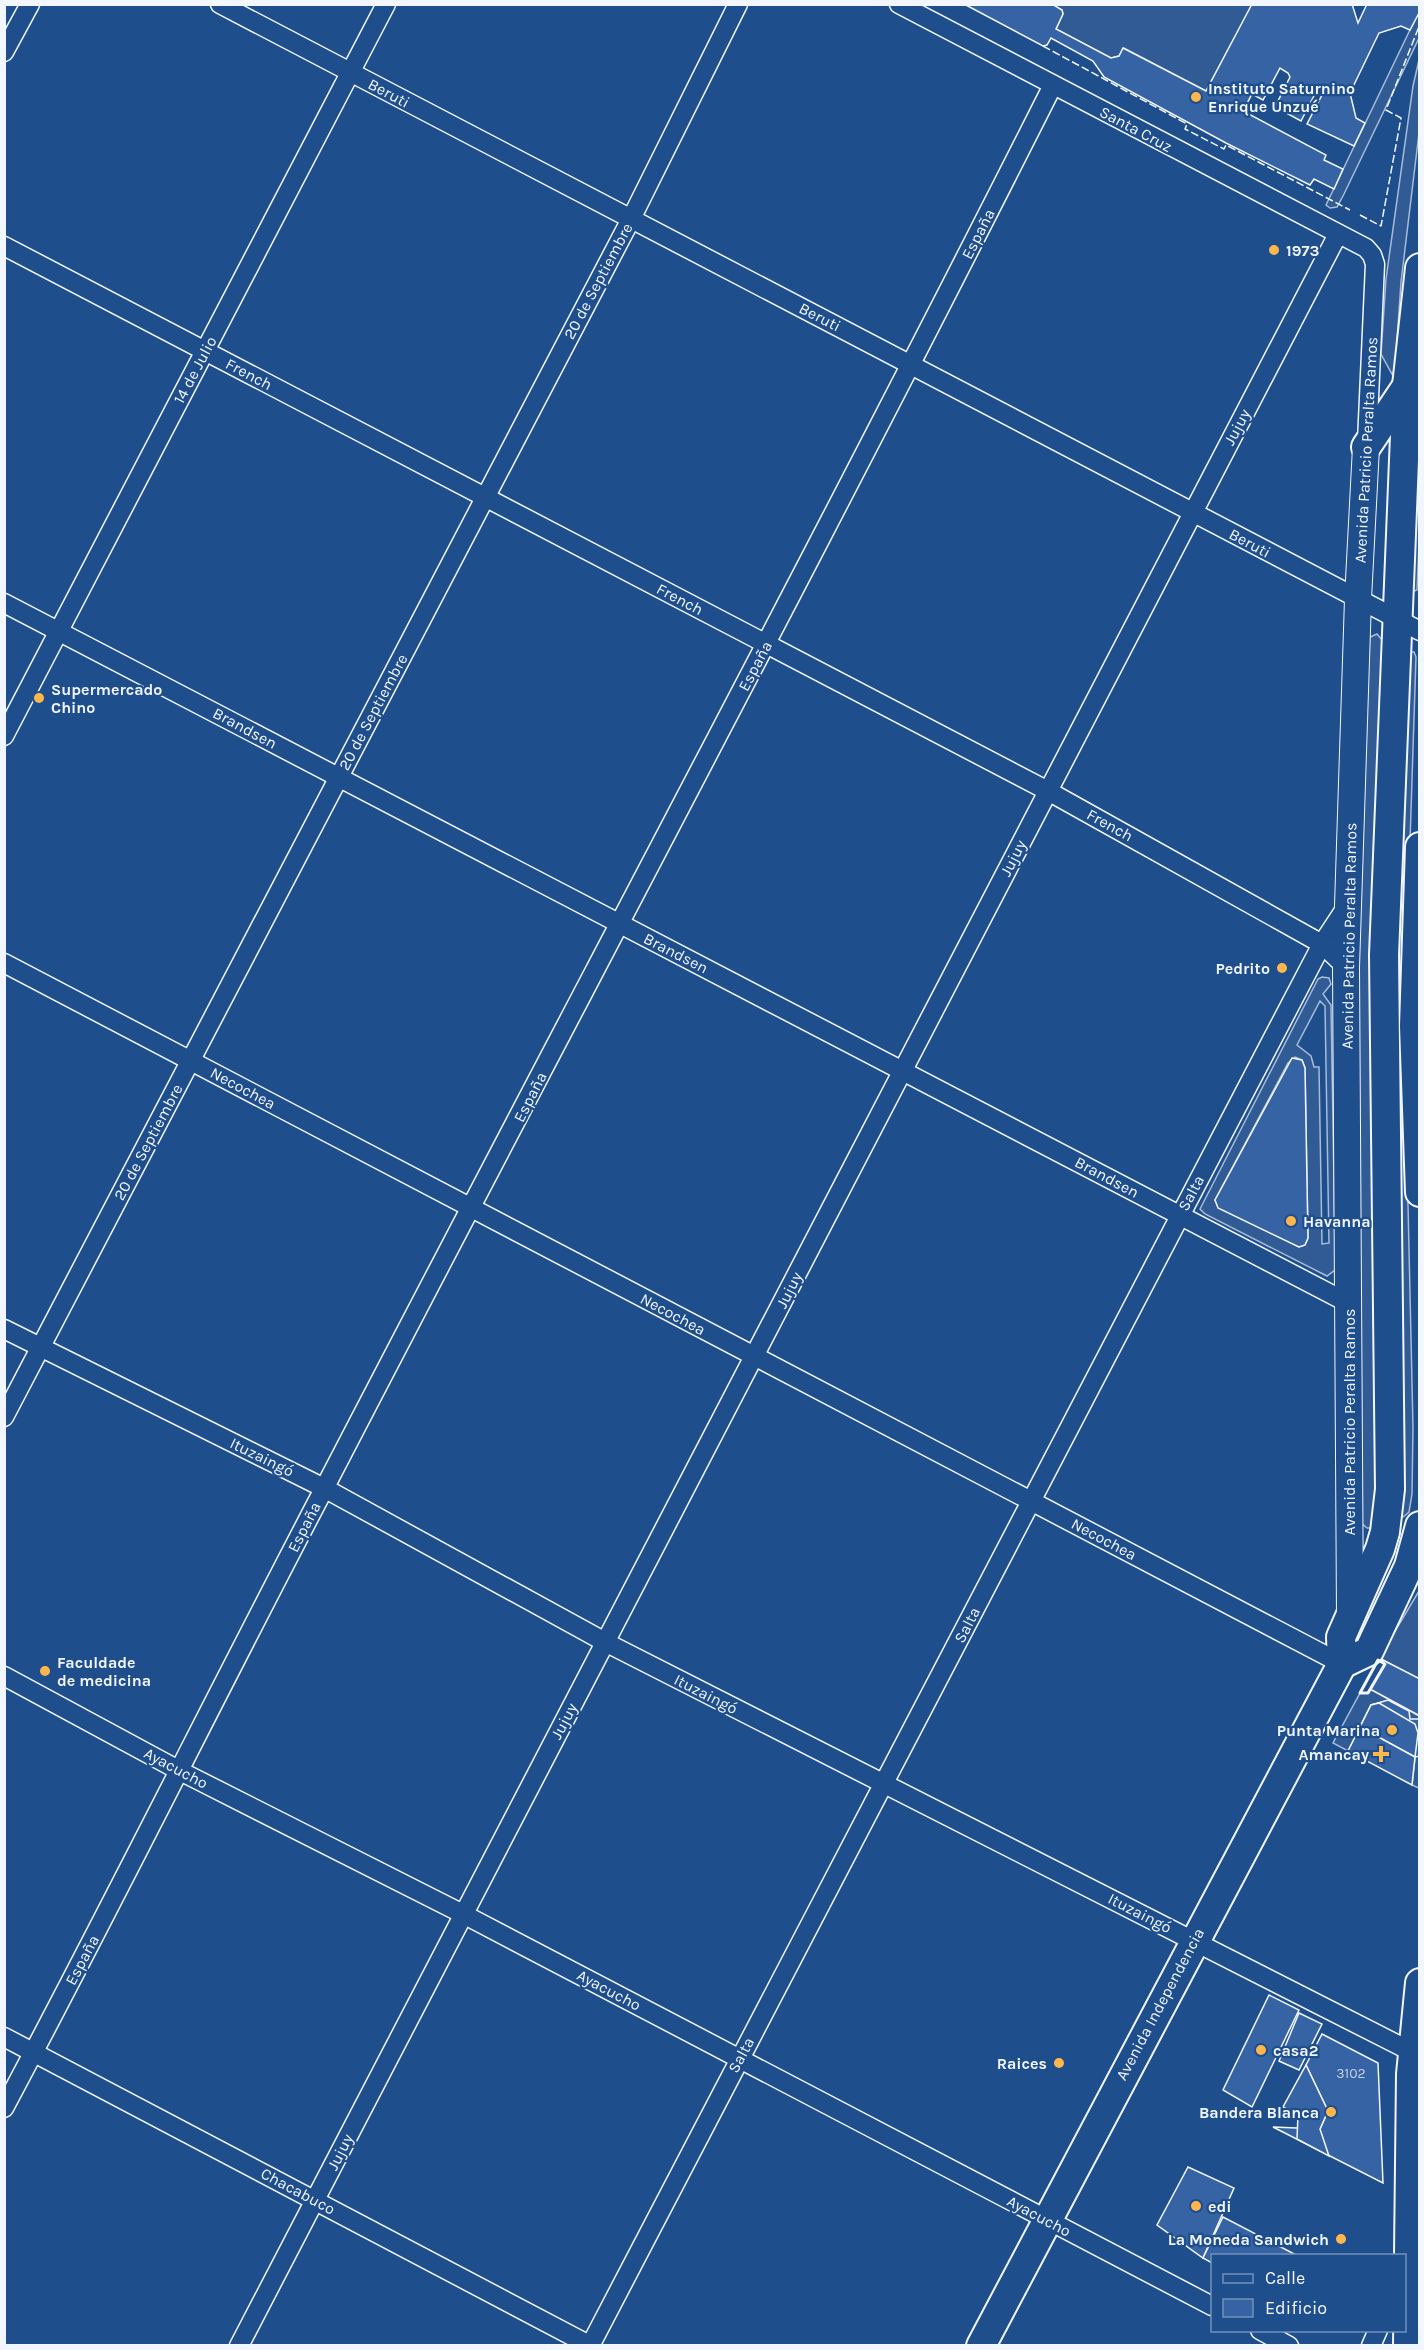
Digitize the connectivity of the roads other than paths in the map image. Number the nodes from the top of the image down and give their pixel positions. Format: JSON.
{"nodes":[{"id":1,"x":30,"y":4,"type":"edge"},
{"id":2,"x":220,"y":4,"type":"edge"},
{"id":3,"x":386,"y":4,"type":"edge"},
{"id":4,"x":738,"y":4,"type":"edge"},
{"id":5,"x":899,"y":4,"type":"edge"},
{"id":6,"x":4,"y":52,"type":"edge"},
{"id":7,"x":350,"y":73,"type":"junction"},
{"id":8,"x":1053,"y":85,"type":"junction"},
{"id":9,"x":631,"y":219,"type":"junction"},
{"id":10,"x":1338,"y":234,"type":"junction"},
{"id":11,"x":4,"y":246,"type":"edge"},
{"id":12,"x":1372,"y":255,"type":"joint"},
{"id":13,"x":1419,"y":268,"type":"edge"},
{"id":14,"x":205,"y":351,"type":"junction"},
{"id":15,"x":912,"y":364,"type":"junction"},
{"id":16,"x":1407,"y":386,"type":"junction"},
{"id":17,"x":1366,"y":447,"type":"junction"},
{"id":18,"x":485,"y":497,"type":"junction"},
{"id":19,"x":1192,"y":512,"type":"junction"},
{"id":20,"x":1358,"y":599,"type":"junction"},
{"id":21,"x":4,"y":603,"type":"edge"},
{"id":22,"x":1408,"y":625,"type":"edge"},
{"id":23,"x":59,"y":631,"type":"junction"},
{"id":24,"x":766,"y":644,"type":"junction"},
{"id":25,"x":4,"y":736,"type":"edge"},
{"id":26,"x":339,"y":777,"type":"junction"},
{"id":27,"x":1048,"y":791,"type":"junction"},
{"id":28,"x":1419,"y":847,"type":"edge"},
{"id":29,"x":1347,"y":906,"type":"junction"},
{"id":30,"x":620,"y":924,"type":"junction"},
{"id":31,"x":1322,"y":944,"type":"junction"},
{"id":32,"x":4,"y":963,"type":"edge"},
{"id":33,"x":1346,"y":967,"type":"junction"},
{"id":34,"x":190,"y":1061,"type":"junction"},
{"id":35,"x":902,"y":1071,"type":"junction"},
{"id":36,"x":1419,"y":1192,"type":"edge"},
{"id":37,"x":472,"y":1208,"type":"junction"},
{"id":38,"x":1179,"y":1215,"type":"junction"},
{"id":39,"x":1348,"y":1303,"type":"junction"},
{"id":40,"x":4,"y":1329,"type":"edge"},
{"id":41,"x":41,"y":1348,"type":"junction"},
{"id":42,"x":754,"y":1356,"type":"junction"},
{"id":43,"x":4,"y":1417,"type":"edge"},
{"id":44,"x":324,"y":1488,"type":"junction"},
{"id":45,"x":1030,"y":1500,"type":"junction"},
{"id":46,"x":1419,"y":1526,"type":"edge"},
{"id":47,"x":1419,"y":1567,"type":"edge"},
{"id":48,"x":1397,"y":1593,"type":"junction"},
{"id":49,"x":1350,"y":1617,"type":"junction"},
{"id":50,"x":605,"y":1642,"type":"junction"},
{"id":51,"x":1342,"y":1664,"type":"junction"},
{"id":52,"x":4,"y":1676,"type":"edge"},
{"id":53,"x":180,"y":1771,"type":"junction"},
{"id":54,"x":884,"y":1785,"type":"junction"},
{"id":55,"x":463,"y":1914,"type":"junction"},
{"id":56,"x":1194,"y":1940,"type":"junction"},
{"id":57,"x":1419,"y":1983,"type":"edge"},
{"id":58,"x":4,"y":2037,"type":"edge"},
{"id":59,"x":34,"y":2052,"type":"junction"},
{"id":60,"x":1412,"y":2052,"type":"junction"},
{"id":61,"x":740,"y":2058,"type":"junction"},
{"id":62,"x":4,"y":2108,"type":"edge"},
{"id":63,"x":315,"y":2200,"type":"junction"},
{"id":64,"x":1047,"y":2220,"type":"junction"},
{"id":65,"x":1407,"y":2274,"type":"edge"},
{"id":66,"x":1211,"y":2305,"type":"edge"},
{"id":67,"x":1262,"y":2332,"type":"edge"},
{"id":68,"x":1378,"y":2332,"type":"edge"},
{"id":69,"x":590,"y":2345,"type":"edge"},
{"id":70,"x":239,"y":2346,"type":"edge"},
{"id":71,"x":981,"y":2346,"type":"edge"},
{"id":72,"x":1289,"y":2346,"type":"edge"},
{"id":73,"x":1371,"y":2346,"type":"edge"},
{"id":74,"x":1408,"y":2346,"type":"edge"}],
"edges":[{"from":1,"to":6,"type":"street"},
{"from":2,"to":7,"type":"street","name":"Beruti"},
{"from":3,"to":7,"type":"street","name":"14 de Julio"},
{"from":4,"to":9,"type":"street","name":"20 de Septiembre"},
{"from":5,"to":8,"type":"street","name":"Santa Cruz"},
{"from":7,"to":9,"type":"street","name":"Beruti"},
{"from":7,"to":14,"type":"street","name":"14 de Julio"},
{"from":8,"to":10,"type":"street","name":"Santa Cruz"},
{"from":8,"to":15,"type":"street","name":"España"},
{"from":9,"to":15,"type":"street","name":"Beruti"},
{"from":9,"to":18,"type":"street","name":"20 de Septiembre"},
{"from":10,"to":12,"type":"street","name":"Santa Cruz"},
{"from":10,"to":19,"type":"street","name":"Jujuy"},
{"from":11,"to":14,"type":"street","name":"French"},
{"from":12,"to":17,"type":"street","name":"Avenida Patricio Peralta Ramos"},
{"from":13,"to":16,"type":"main road","name":"Avenida Patricio Peralta Ramos"},
{"from":14,"to":18,"type":"street","name":"French"},
{"from":14,"to":23,"type":"street","name":"14 de Julio"},
{"from":15,"to":19,"type":"street","name":"Beruti"},
{"from":15,"to":24,"type":"street","name":"España"},
{"from":16,"to":17,"type":"main road"},
{"from":16,"to":22,"type":"main road","name":"Avenida Patricio Peralta Ramos"},
{"from":17,"to":20,"type":"main road","name":"Avenida Patricio Peralta Ramos"},
{"from":18,"to":24,"type":"street","name":"French"},
{"from":18,"to":26,"type":"street","name":"20 de Septiembre"},
{"from":19,"to":20,"type":"street","name":"Beruti"},
{"from":19,"to":27,"type":"street","name":"Jujuy"},
{"from":20,"to":22,"type":"street","name":"Beruti"},
{"from":20,"to":29,"type":"main road","name":"Avenida Patricio Peralta Ramos"},
{"from":21,"to":23,"type":"street","name":"Brandsen"},
{"from":22,"to":49,"type":"main road","name":"Avenida Patricio Peralta Ramos"},
{"from":23,"to":25,"type":"street","name":"14 de Julio"},
{"from":23,"to":26,"type":"street","name":"Brandsen"},
{"from":24,"to":27,"type":"street","name":"French"},
{"from":24,"to":30,"type":"street","name":"España"},
{"from":26,"to":30,"type":"street","name":"Brandsen"},
{"from":26,"to":34,"type":"street","name":"20 de Septiembre"},
{"from":27,"to":31,"type":"street","name":"French"},
{"from":27,"to":35,"type":"street","name":"Jujuy"},
{"from":28,"to":36,"type":"main road"},
{"from":29,"to":31,"type":"street","name":"Salta"},
{"from":29,"to":33,"type":"main road","name":"Avenida Patricio Peralta Ramos"},
{"from":30,"to":35,"type":"street","name":"Brandsen"},
{"from":30,"to":37,"type":"street","name":"España"},
{"from":31,"to":33,"type":"street","name":"French"},
{"from":31,"to":38,"type":"street","name":"Salta"},
{"from":32,"to":34,"type":"street","name":"Necochea"},
{"from":33,"to":39,"type":"main road","name":"Avenida Patricio Peralta Ramos"},
{"from":34,"to":37,"type":"street","name":"Necochea"},
{"from":34,"to":41,"type":"street","name":"20 de Septiembre"},
{"from":35,"to":38,"type":"street","name":"Brandsen"},
{"from":35,"to":42,"type":"street","name":"Jujuy"},
{"from":37,"to":42,"type":"street","name":"Necochea"},
{"from":37,"to":44,"type":"street","name":"España"},
{"from":38,"to":39,"type":"street","name":"Brandsen"},
{"from":38,"to":45,"type":"street","name":"Salta"},
{"from":39,"to":49,"type":"main road","name":"Avenida Patricio Peralta Ramos"},
{"from":40,"to":41,"type":"street","name":"Ituzaingó"},
{"from":41,"to":43,"type":"street","name":"20 de Septiembre"},
{"from":41,"to":44,"type":"street","name":"Ituzaingó"},
{"from":42,"to":45,"type":"street","name":"Necochea"},
{"from":42,"to":50,"type":"street","name":"Jujuy"},
{"from":44,"to":50,"type":"street","name":"Ituzaingó"},
{"from":44,"to":53,"type":"street","name":"España"},
{"from":45,"to":51,"type":"street","name":"Necochea"},
{"from":45,"to":54,"type":"street","name":"Salta"},
{"from":46,"to":48,"type":"main road"},
{"from":47,"to":48,"type":"main road"},
{"from":48,"to":51,"type":"main road"},
{"from":49,"to":51,"type":"main road","name":"Avenida Patricio Peralta Ramos"},
{"from":50,"to":54,"type":"street","name":"Ituzaingó"},
{"from":50,"to":55,"type":"street","name":"Jujuy"},
{"from":51,"to":56,"type":"main road","name":"Avenida Independencia"},
{"from":52,"to":53,"type":"street","name":"Ayacucho"},
{"from":53,"to":55,"type":"street","name":"Ayacucho"},
{"from":53,"to":59,"type":"street","name":"España"},
{"from":54,"to":56,"type":"street","name":"Ituzaingó"},
{"from":54,"to":61,"type":"street","name":"Salta"},
{"from":55,"to":61,"type":"street","name":"Ayacucho"},
{"from":55,"to":63,"type":"street","name":"Jujuy"},
{"from":56,"to":60,"type":"street","name":"Ituzaingó"},
{"from":56,"to":64,"type":"main road","name":"Avenida Independencia"},
{"from":57,"to":60,"type":"main road"},
{"from":58,"to":59,"type":"street","name":"Chacabuco"},
{"from":59,"to":62,"type":"street","name":"España"},
{"from":59,"to":63,"type":"street","name":"Chacabuco"},
{"from":60,"to":65,"type":"main road"},
{"from":61,"to":64,"type":"street","name":"Ayacucho"},
{"from":61,"to":69,"type":"street","name":"Salta"},
{"from":63,"to":69,"type":"street","name":"Chacabuco"},
{"from":63,"to":70,"type":"street","name":"Jujuy"},
{"from":64,"to":66,"type":"street","name":"Ayacucho"},
{"from":64,"to":71,"type":"main road","name":"Avenida Independencia"},
{"from":65,"to":74,"type":"main road"},
{"from":67,"to":72,"type":"street"},
{"from":68,"to":73,"type":"street"}]}
